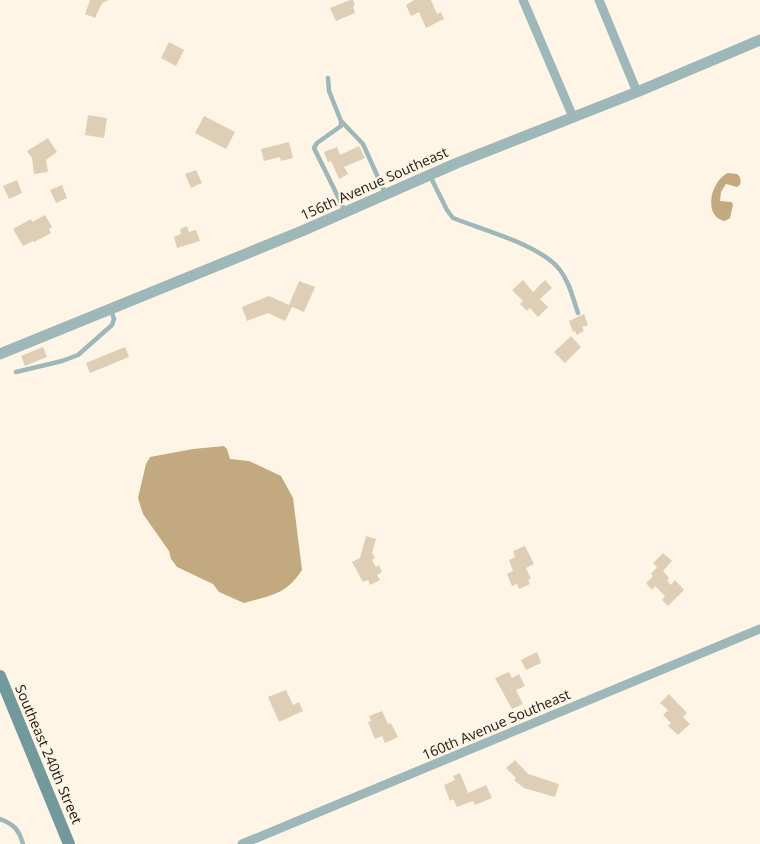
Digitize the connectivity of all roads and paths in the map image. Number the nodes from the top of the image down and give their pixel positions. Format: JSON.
{"nodes":[{"id":1,"x":523,"y":0,"type":"edge"},
{"id":2,"x":599,"y":0,"type":"edge"},
{"id":3,"x":760,"y":40,"type":"edge"},
{"id":4,"x":328,"y":78,"type":"dead end"},
{"id":5,"x":636,"y":92,"type":"junction"},
{"id":6,"x":573,"y":118,"type":"junction"},
{"id":7,"x":341,"y":121,"type":"junction"},
{"id":8,"x":430,"y":175,"type":"junction"},
{"id":9,"x":386,"y":194,"type":"junction"},
{"id":10,"x":346,"y":212,"type":"junction"},
{"id":11,"x":110,"y":310,"type":"junction"},
{"id":12,"x":578,"y":313,"type":"dead end"},
{"id":13,"x":0,"y":354,"type":"edge"},
{"id":14,"x":16,"y":372,"type":"dead end"},
{"id":15,"x":760,"y":629,"type":"edge"},
{"id":16,"x":0,"y":676,"type":"edge"},
{"id":17,"x":0,"y":819,"type":"edge"},
{"id":18,"x":23,"y":844,"type":"edge"},
{"id":19,"x":70,"y":844,"type":"edge"},
{"id":20,"x":242,"y":844,"type":"edge"}],
"edges":[{"from":1,"to":6,"type":"street"},
{"from":2,"to":5,"type":"street"},
{"from":3,"to":5,"type":"street","name":"156th Avenue Southeast"},
{"from":4,"to":7,"type":"lane"},
{"from":5,"to":6,"type":"street","name":"156th Avenue Southeast"},
{"from":6,"to":8,"type":"street","name":"156th Avenue Southeast"},
{"from":7,"to":9,"type":"lane"},
{"from":7,"to":10,"type":"lane"},
{"from":8,"to":9,"type":"street","name":"156th Avenue Southeast"},
{"from":8,"to":12,"type":"lane"},
{"from":9,"to":10,"type":"street","name":"156th Avenue Southeast"},
{"from":10,"to":11,"type":"street","name":"156th Avenue Southeast"},
{"from":11,"to":13,"type":"street","name":"156th Avenue Southeast"},
{"from":11,"to":14,"type":"lane"},
{"from":15,"to":20,"type":"street","name":"160th Avenue Southeast"},
{"from":16,"to":19,"type":"main road","name":"Southeast 240th Street"},
{"from":17,"to":18,"type":"lane"}]}
